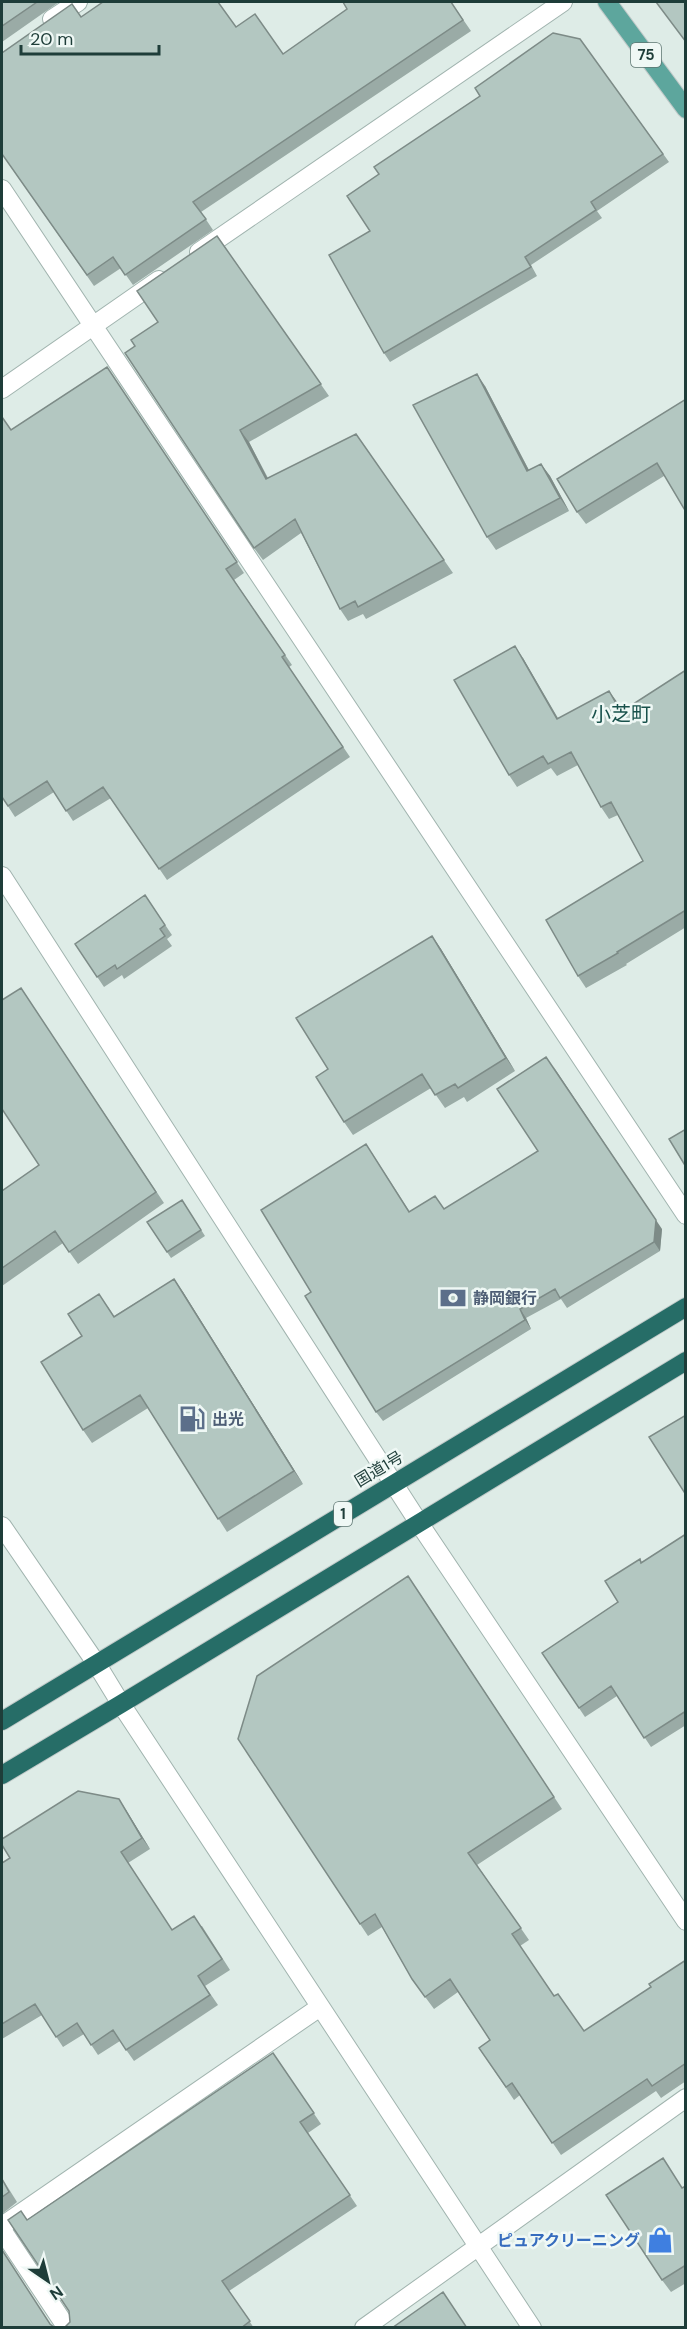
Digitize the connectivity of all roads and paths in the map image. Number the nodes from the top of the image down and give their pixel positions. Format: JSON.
{"nodes":[{"id":1,"x":78,"y":2,"type":"edge"},
{"id":2,"x":563,"y":2,"type":"edge"},
{"id":3,"x":608,"y":2,"type":"edge"},
{"id":4,"x":40,"y":28,"type":"edge"},
{"id":5,"x":686,"y":109,"type":"edge"},
{"id":6,"x":2,"y":189,"type":"edge"},
{"id":7,"x":189,"y":259,"type":"edge"},
{"id":8,"x":169,"y":273,"type":"edge"},
{"id":9,"x":91,"y":326,"type":"junction"},
{"id":10,"x":2,"y":389,"type":"edge"},
{"id":11,"x":2,"y":876,"type":"edge"},
{"id":12,"x":686,"y":1215,"type":"edge"},
{"id":13,"x":686,"y":1307,"type":"edge"},
{"id":14,"x":686,"y":1361,"type":"edge"},
{"id":15,"x":395,"y":1483,"type":"junction"},
{"id":16,"x":419,"y":1523,"type":"junction"},
{"id":17,"x":2,"y":1526,"type":"edge"},
{"id":18,"x":96,"y":1663,"type":"junction"},
{"id":19,"x":121,"y":1704,"type":"junction"},
{"id":20,"x":2,"y":1721,"type":"edge"},
{"id":21,"x":2,"y":1774,"type":"edge"},
{"id":22,"x":686,"y":1921,"type":"edge"},
{"id":23,"x":320,"y":2007,"type":"junction"},
{"id":24,"x":686,"y":2098,"type":"edge"},
{"id":25,"x":2,"y":2228,"type":"edge"},
{"id":26,"x":477,"y":2246,"type":"junction"},
{"id":27,"x":68,"y":2328,"type":"edge"},
{"id":28,"x":364,"y":2328,"type":"edge"},
{"id":29,"x":532,"y":2328,"type":"edge"}],
"edges":[{"from":1,"to":4,"type":"street"},
{"from":2,"to":7,"type":"street"},
{"from":3,"to":5,"type":"main road","number":"75"},
{"from":6,"to":9,"type":"street"},
{"from":8,"to":9,"type":"street"},
{"from":9,"to":10,"type":"street"},
{"from":9,"to":12,"type":"street"},
{"from":11,"to":15,"type":"street"},
{"from":13,"to":15,"type":"highway","name":"国道1号","number":"1"},
{"from":14,"to":16,"type":"highway"},
{"from":15,"to":16,"type":"street"},
{"from":15,"to":18,"type":"highway","name":"国道1号","number":"1"},
{"from":16,"to":19,"type":"highway"},
{"from":16,"to":22,"type":"street"},
{"from":17,"to":18,"type":"street"},
{"from":18,"to":19,"type":"street"},
{"from":18,"to":20,"type":"highway","name":"国道1号","number":"1"},
{"from":19,"to":21,"type":"highway"},
{"from":19,"to":23,"type":"street"},
{"from":23,"to":25,"type":"street"},
{"from":23,"to":26,"type":"street"},
{"from":24,"to":26,"type":"street"},
{"from":25,"to":27,"type":"street"},
{"from":26,"to":28,"type":"street"},
{"from":26,"to":29,"type":"street"}]}
